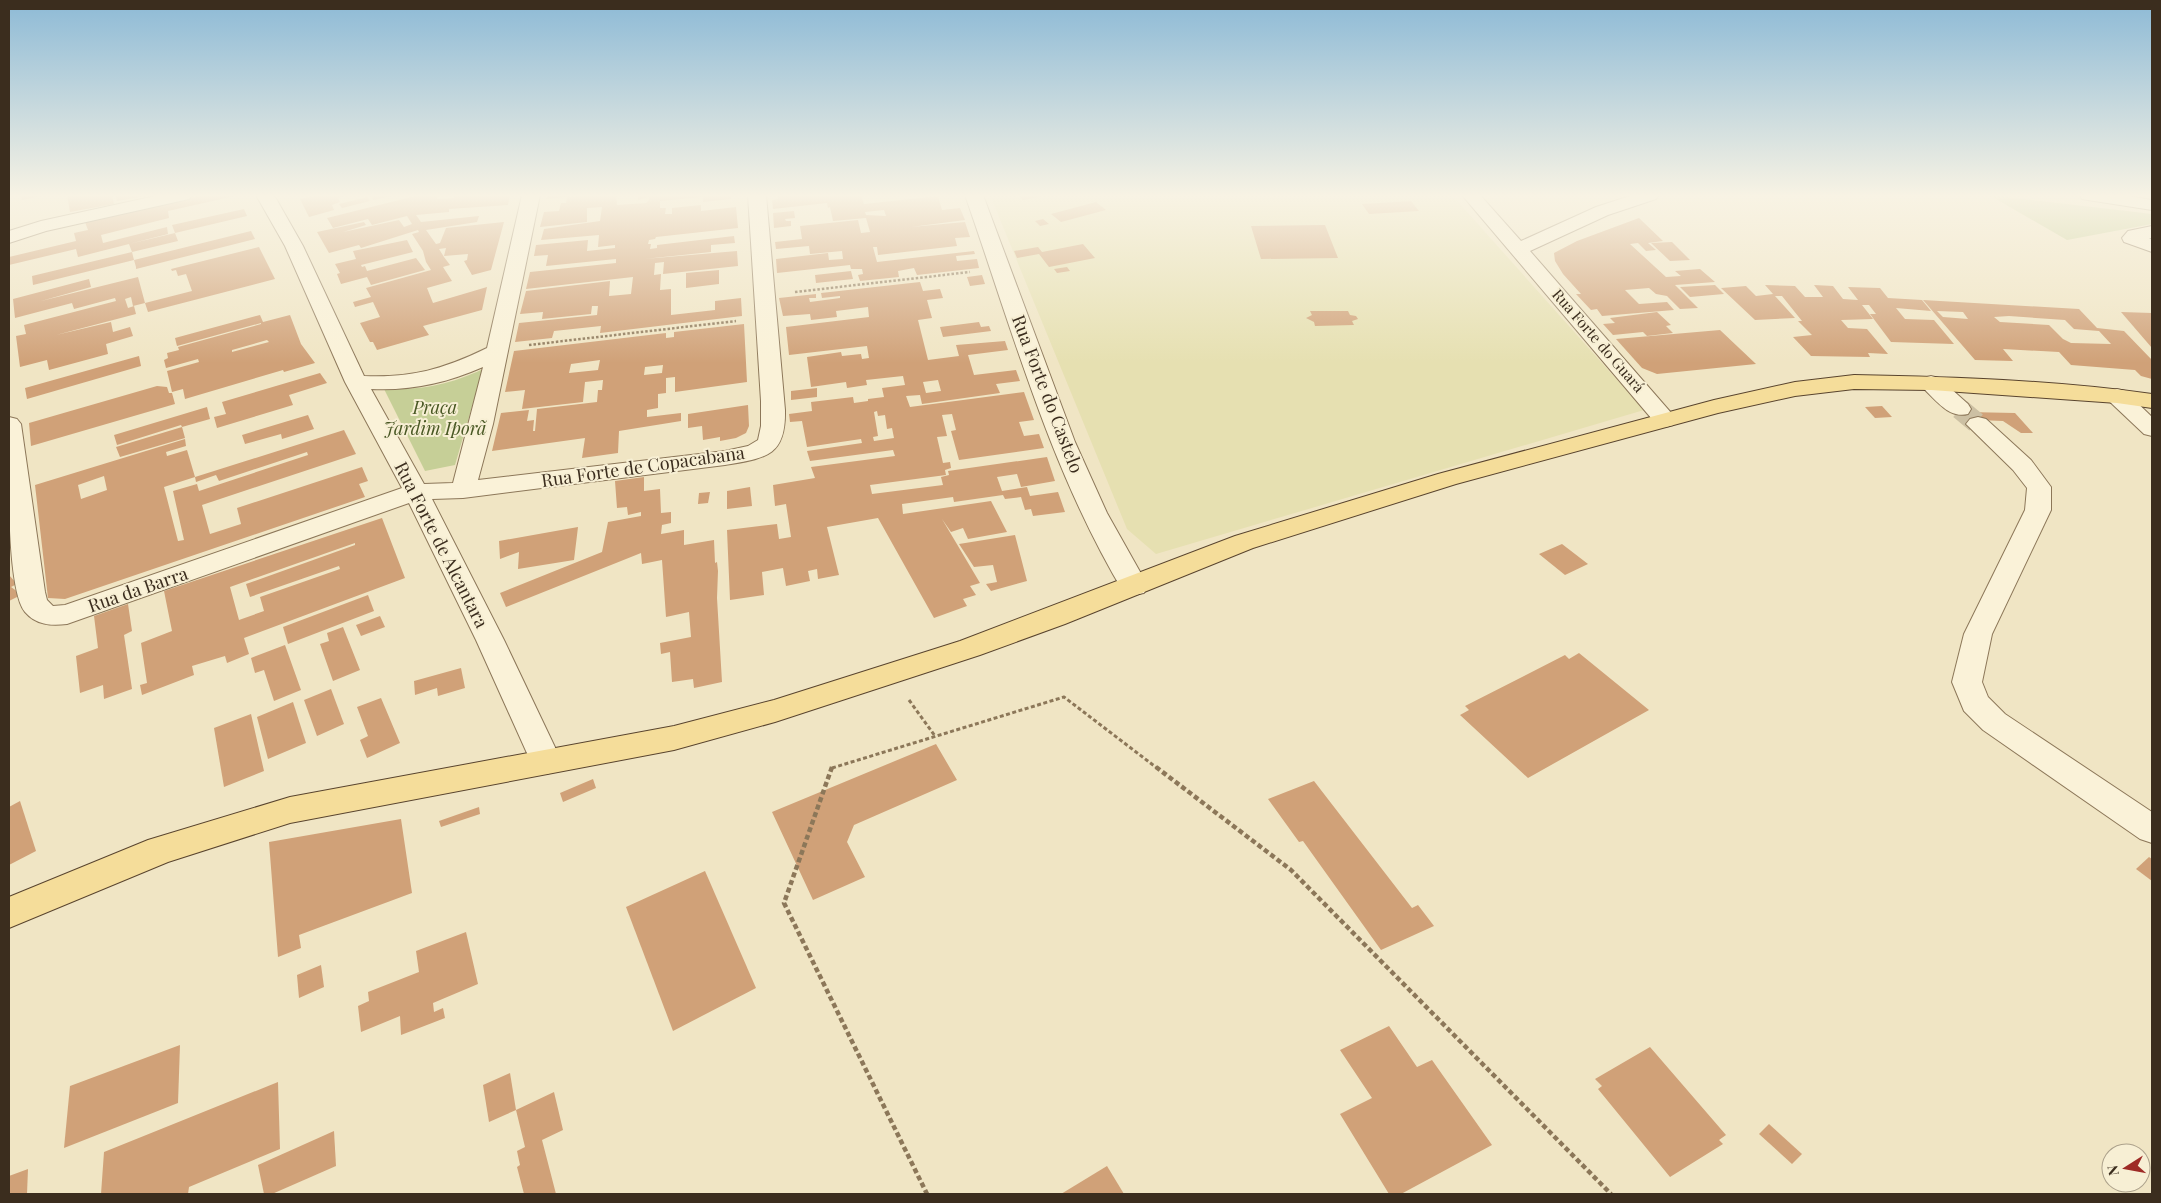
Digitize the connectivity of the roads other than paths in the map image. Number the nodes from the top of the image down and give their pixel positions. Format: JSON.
{"nodes":[{"id":1,"x":296,"y":251,"type":"edge"},
{"id":2,"x":518,"y":251,"type":"edge"},
{"id":3,"x":761,"y":251,"type":"edge"},
{"id":4,"x":993,"y":251,"type":"edge"},
{"id":5,"x":1521,"y":251,"type":"edge"},
{"id":6,"x":496,"y":352,"type":"junction"},
{"id":7,"x":356,"y":382,"type":"junction"},
{"id":8,"x":1931,"y":383,"type":"junction"},
{"id":9,"x":2117,"y":396,"type":"junction"},
{"id":10,"x":2152,"y":401,"type":"edge"},
{"id":11,"x":1665,"y":420,"type":"junction"},
{"id":12,"x":9,"y":424,"type":"edge"},
{"id":13,"x":2152,"y":429,"type":"edge"},
{"id":14,"x":463,"y":490,"type":"junction"},
{"id":15,"x":416,"y":492,"type":"junction"},
{"id":16,"x":1134,"y":586,"type":"junction"},
{"id":17,"x":546,"y":762,"type":"junction"},
{"id":18,"x":2152,"y":829,"type":"edge"},
{"id":19,"x":9,"y":913,"type":"edge"}],
"edges":[{"from":1,"to":7,"type":"street","name":"Rua Forte de Alcantara"},
{"from":2,"to":6,"type":"street"},
{"from":3,"to":14,"type":"street","name":"Rua Forte de Copacabana"},
{"from":4,"to":16,"type":"street","name":"Rua Forte do Castelo"},
{"from":5,"to":11,"type":"street","name":"Rua Forte do Guará"},
{"from":6,"to":7,"type":"street"},
{"from":6,"to":14,"type":"street"},
{"from":7,"to":15,"type":"street","name":"Rua Forte de Alcantara"},
{"from":8,"to":9,"type":"main road"},
{"from":8,"to":11,"type":"main road"},
{"from":8,"to":18,"type":"street"},
{"from":9,"to":10,"type":"main road"},
{"from":9,"to":13,"type":"street"},
{"from":11,"to":16,"type":"main road"},
{"from":12,"to":15,"type":"street","name":"Rua da Barra"},
{"from":14,"to":15,"type":"street","name":"Rua Forte de Copacabana"},
{"from":15,"to":17,"type":"street","name":"Rua Forte de Alcantara"},
{"from":16,"to":17,"type":"main road"},
{"from":17,"to":19,"type":"main road"}]}
